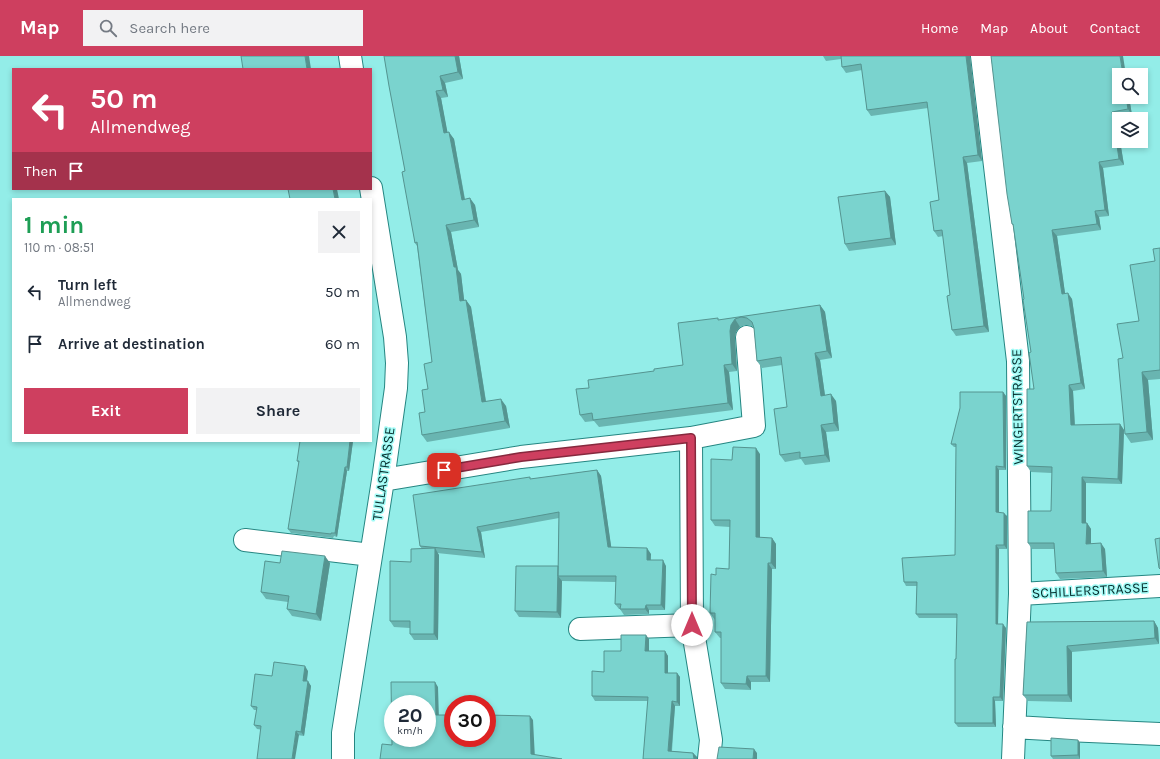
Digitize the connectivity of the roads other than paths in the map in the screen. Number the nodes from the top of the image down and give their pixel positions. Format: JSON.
{"nodes":[{"id":1,"x":350,"y":56,"type":"edge"},
{"id":2,"x":982,"y":56,"type":"edge"},
{"id":3,"x":352,"y":68,"type":"edge"},
{"id":4,"x":371,"y":190,"type":"edge"},
{"id":5,"x":747,"y":337,"type":"dead end"},
{"id":6,"x":691,"y":438,"type":"junction"},
{"id":7,"x":383,"y":480,"type":"junction"},
{"id":8,"x":245,"y":540,"type":"dead end"},
{"id":9,"x":371,"y":555,"type":"junction"},
{"id":10,"x":1160,"y":586,"type":"edge"},
{"id":11,"x":1020,"y":594,"type":"junction"},
{"id":12,"x":692,"y":625,"type":"junction"},
{"id":13,"x":580,"y":629,"type":"dead end"},
{"id":14,"x":1014,"y":727,"type":"junction"},
{"id":15,"x":1160,"y":734,"type":"edge"},
{"id":16,"x":710,"y":750,"type":"edge"},
{"id":17,"x":343,"y":759,"type":"edge"},
{"id":18,"x":1013,"y":759,"type":"edge"}],
"edges":[{"from":1,"to":3,"type":"street"},
{"from":2,"to":11,"type":"street","name":"WINGERTSTRASSE"},
{"from":4,"to":7,"type":"street","name":"TULLASTRASSE"},
{"from":5,"to":6,"type":"street"},
{"from":6,"to":7,"type":"street"},
{"from":6,"to":12,"type":"street"},
{"from":7,"to":9,"type":"street","name":"TULLASTRASSE"},
{"from":8,"to":9,"type":"street"},
{"from":9,"to":17,"type":"street","name":"TULLASTRASSE"},
{"from":10,"to":11,"type":"street","name":"SCHILLERSTRASSE"},
{"from":11,"to":14,"type":"street","name":"WINGERTSTRASSE"},
{"from":12,"to":13,"type":"street"},
{"from":12,"to":16,"type":"street"},
{"from":14,"to":15,"type":"street"},
{"from":14,"to":18,"type":"street","name":"WINGERTSTRASSE"}]}
